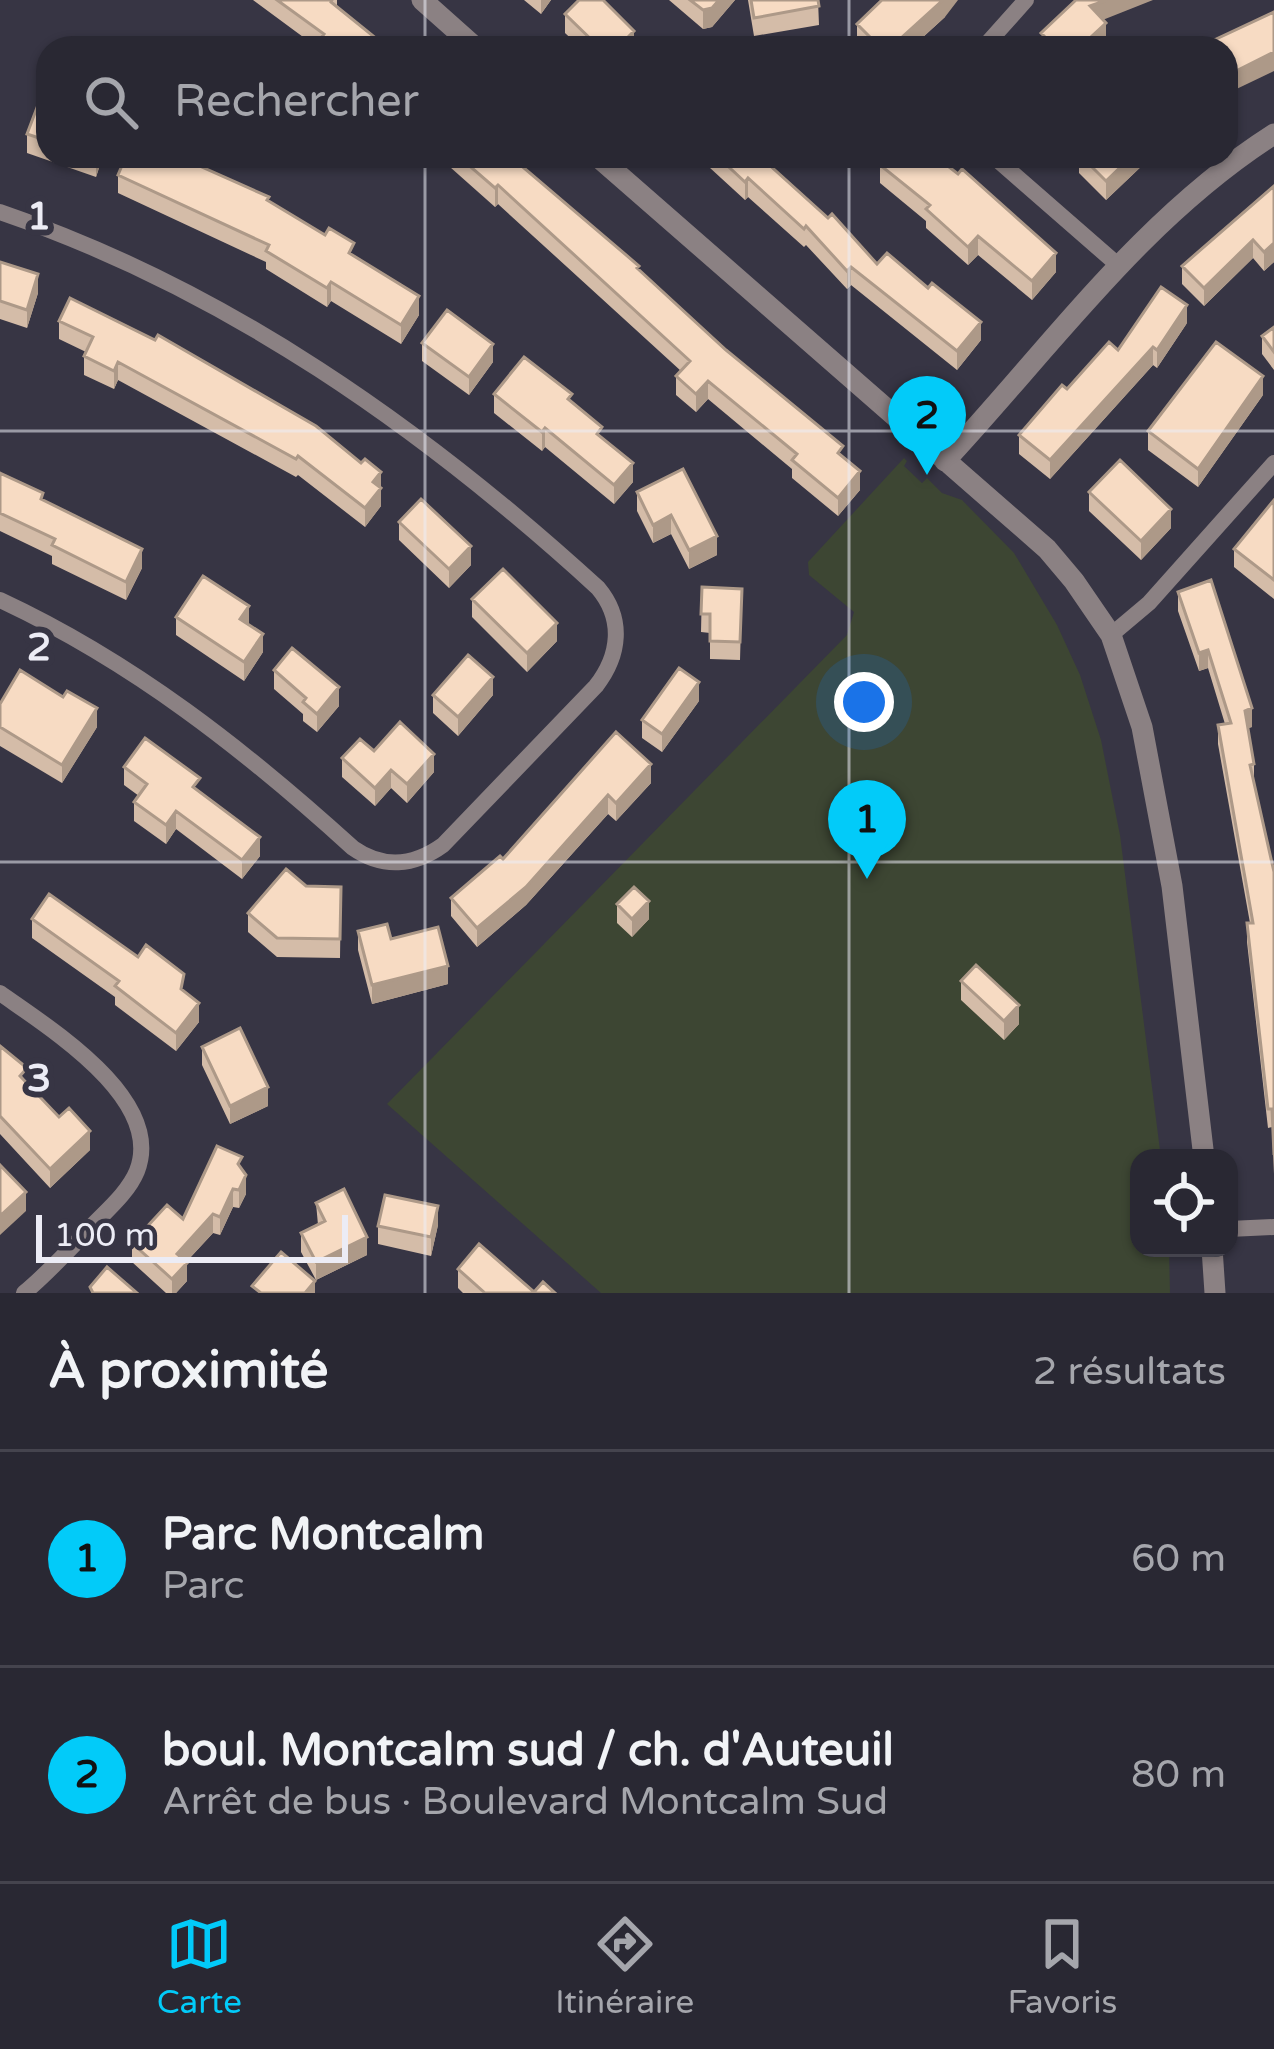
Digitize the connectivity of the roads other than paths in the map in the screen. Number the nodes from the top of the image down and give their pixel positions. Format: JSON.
{"nodes":[{"id":1,"x":422,"y":0,"type":"edge"},
{"id":2,"x":1026,"y":0,"type":"edge"},
{"id":3,"x":462,"y":36,"type":"edge"},
{"id":4,"x":993,"y":36,"type":"edge"},
{"id":5,"x":1274,"y":134,"type":"edge"},
{"id":6,"x":1238,"y":161,"type":"edge"},
{"id":7,"x":611,"y":168,"type":"edge"},
{"id":8,"x":1007,"y":168,"type":"edge"},
{"id":9,"x":1229,"y":168,"type":"edge"},
{"id":10,"x":0,"y":212,"type":"edge"},
{"id":11,"x":1119,"y":266,"type":"junction"},
{"id":12,"x":945,"y":461,"type":"junction"},
{"id":13,"x":1274,"y":463,"type":"edge"},
{"id":14,"x":0,"y":600,"type":"edge"},
{"id":15,"x":1111,"y":635,"type":"junction"},
{"id":16,"x":0,"y":993,"type":"edge"},
{"id":17,"x":1203,"y":1149,"type":"edge"},
{"id":18,"x":1274,"y":1226,"type":"edge"},
{"id":19,"x":1238,"y":1228,"type":"edge"},
{"id":20,"x":1213,"y":1257,"type":"edge"},
{"id":21,"x":24,"y":1293,"type":"edge"},
{"id":22,"x":1215,"y":1293,"type":"edge"}],
"edges":[{"from":1,"to":3,"type":"street"},
{"from":2,"to":4,"type":"street"},
{"from":5,"to":6,"type":"street"},
{"from":7,"to":12,"type":"street"},
{"from":8,"to":11,"type":"street"},
{"from":9,"to":11,"type":"street"},
{"from":10,"to":14,"type":"street"},
{"from":11,"to":12,"type":"street"},
{"from":12,"to":15,"type":"street"},
{"from":13,"to":15,"type":"street"},
{"from":15,"to":17,"type":"street"},
{"from":16,"to":21,"type":"street"},
{"from":18,"to":19,"type":"street"},
{"from":20,"to":22,"type":"street"}]}
